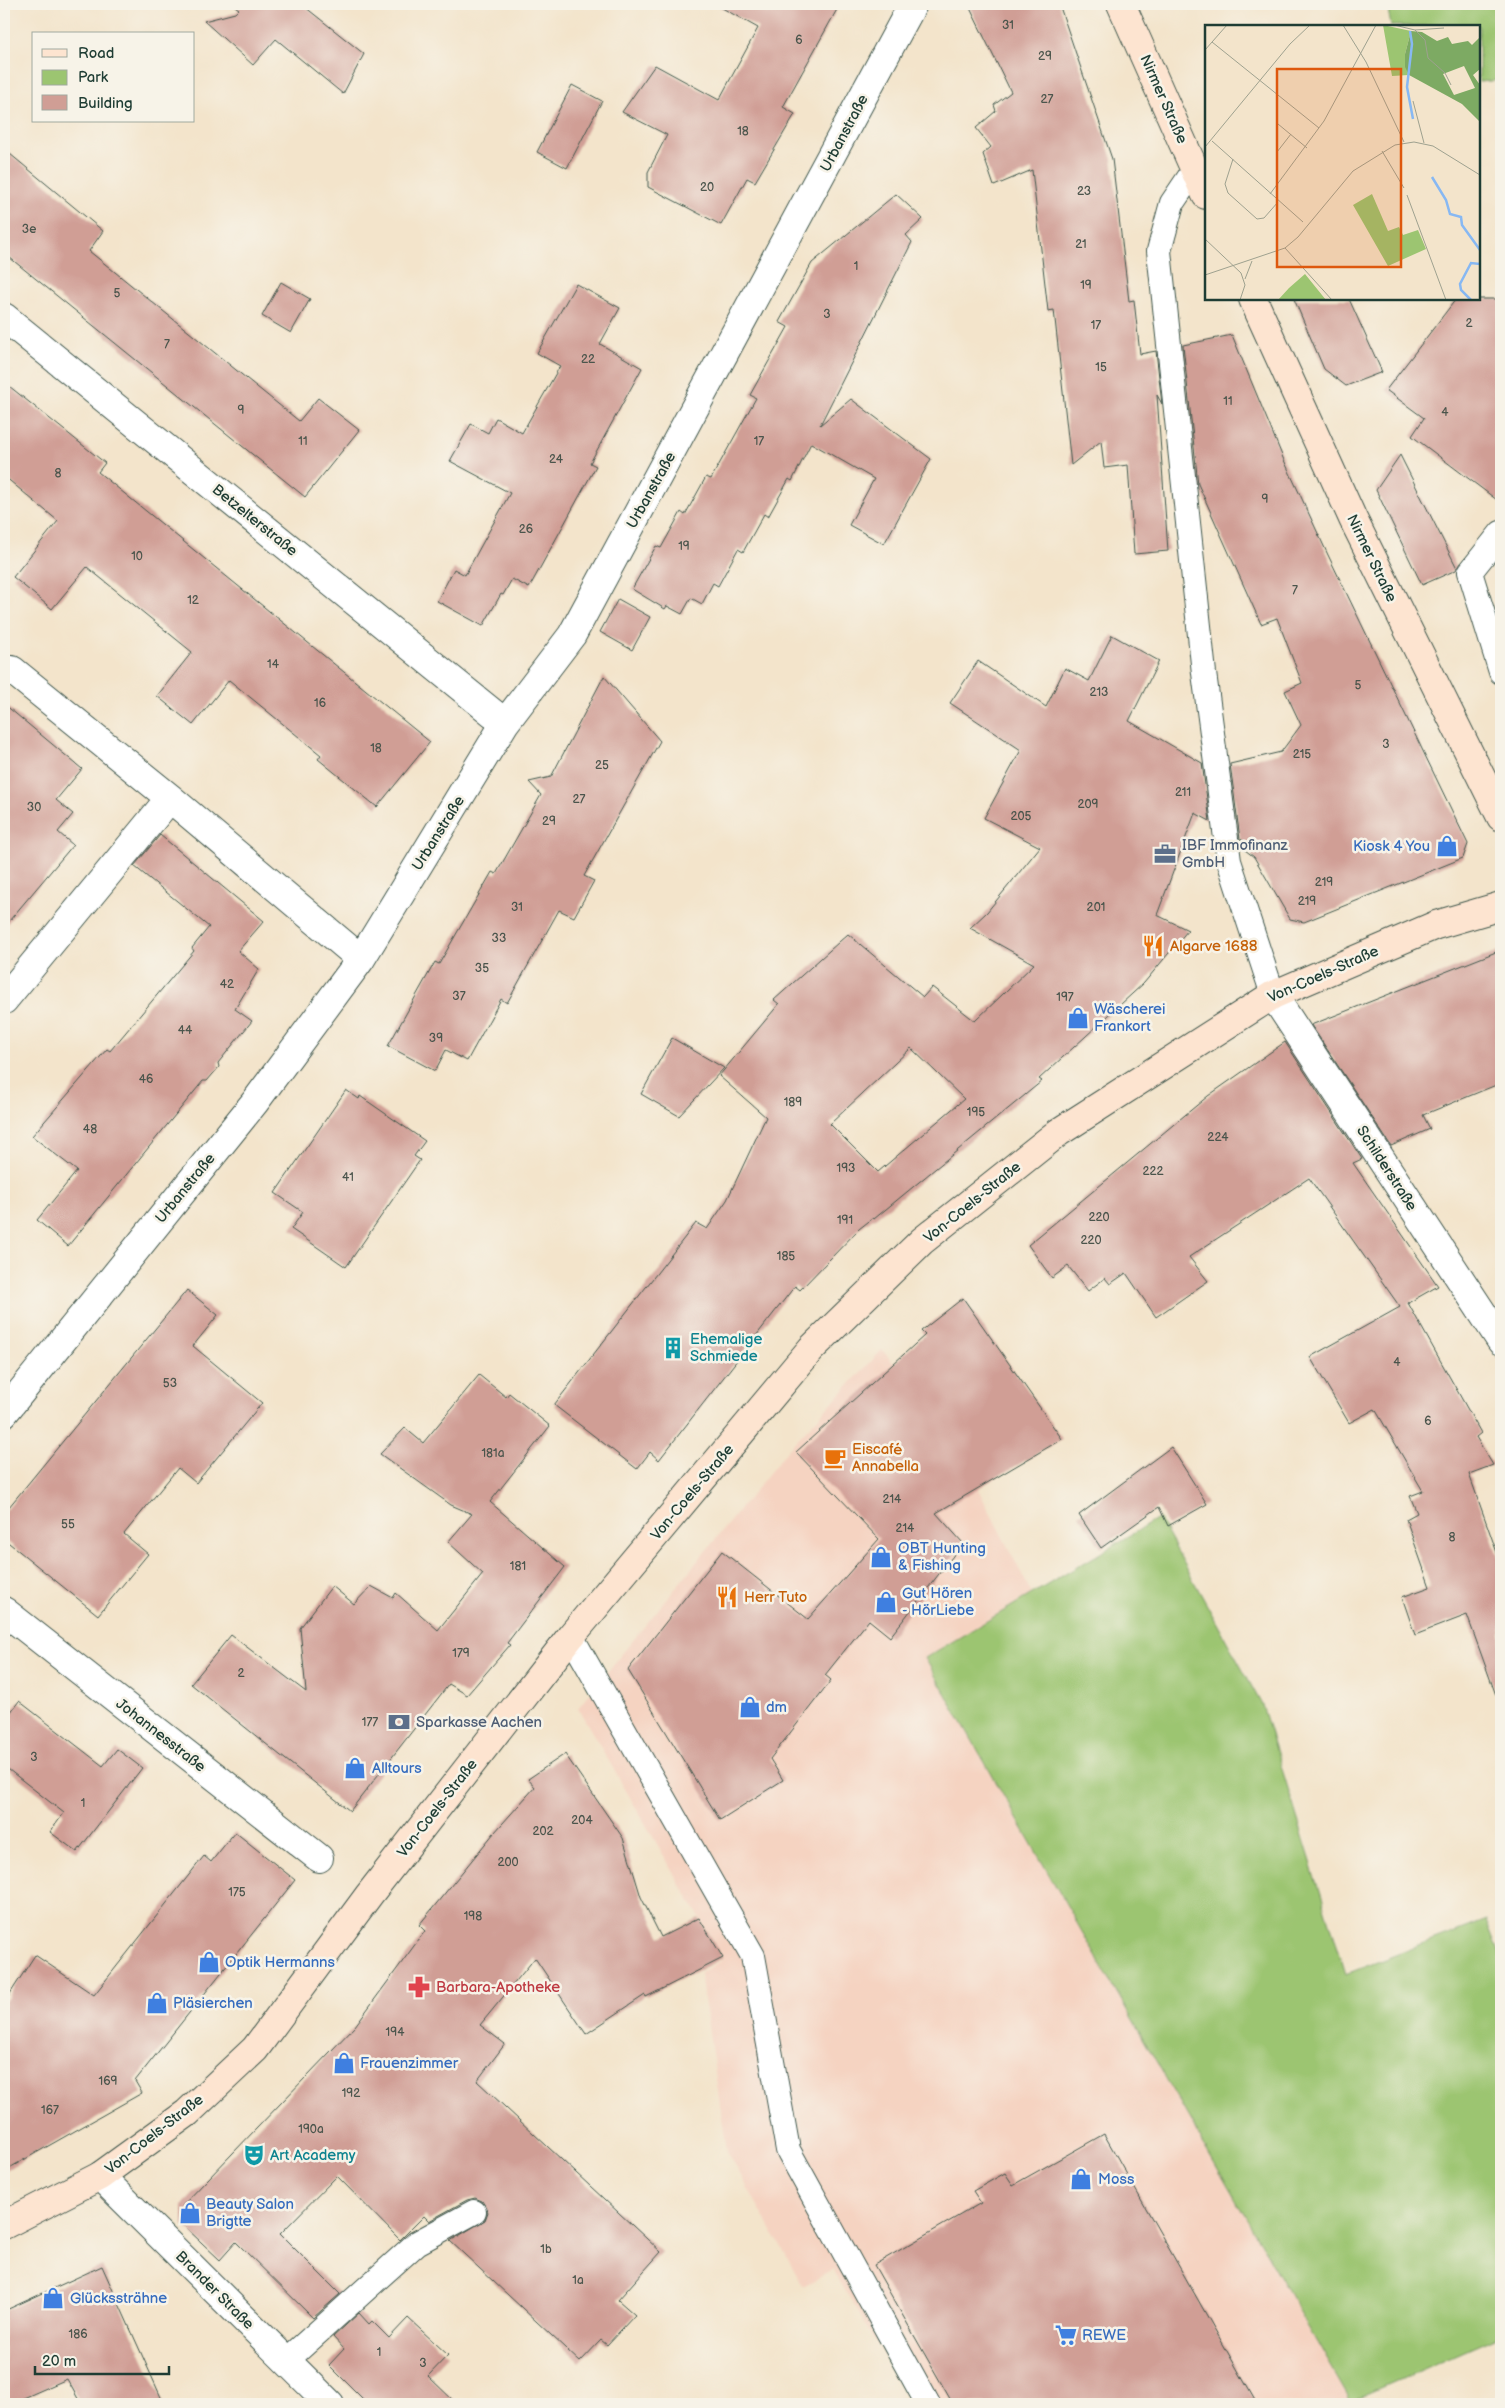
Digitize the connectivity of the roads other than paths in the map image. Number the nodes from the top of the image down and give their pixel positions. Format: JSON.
{"nodes":[{"id":1,"x":914,"y":4,"type":"edge"},
{"id":2,"x":1121,"y":4,"type":"edge"},
{"id":3,"x":1195,"y":169,"type":"junction"},
{"id":4,"x":1205,"y":193,"type":"edge"},
{"id":5,"x":1253,"y":300,"type":"edge"},
{"id":6,"x":4,"y":317,"type":"edge"},
{"id":7,"x":1501,"y":533,"type":"edge"},
{"id":8,"x":12,"y":670,"type":"dead end"},
{"id":9,"x":1501,"y":672,"type":"edge"},
{"id":10,"x":505,"y":723,"type":"junction"},
{"id":11,"x":170,"y":798,"type":"junction"},
{"id":12,"x":1501,"y":814,"type":"edge"},
{"id":13,"x":1501,"y":906,"type":"edge"},
{"id":14,"x":361,"y":959,"type":"junction"},
{"id":15,"x":1273,"y":994,"type":"junction"},
{"id":16,"x":4,"y":1000,"type":"edge"},
{"id":17,"x":1501,"y":1341,"type":"edge"},
{"id":18,"x":4,"y":1413,"type":"edge"},
{"id":19,"x":7,"y":1619,"type":"edge"},
{"id":20,"x":571,"y":1636,"type":"junction"},
{"id":21,"x":319,"y":1858,"type":"dead end"},
{"id":22,"x":100,"y":2176,"type":"junction"},
{"id":23,"x":474,"y":2212,"type":"dead end"},
{"id":24,"x":4,"y":2225,"type":"edge"},
{"id":25,"x":286,"y":2361,"type":"junction"},
{"id":26,"x":330,"y":2404,"type":"edge"},
{"id":27,"x":928,"y":2404,"type":"edge"}],
"edges":[{"from":1,"to":10,"type":"street","name":"Urbanstraße"},
{"from":2,"to":3,"type":"main road","name":"Nirmer Straße"},
{"from":3,"to":4,"type":"main road","name":"Nirmer Straße"},
{"from":3,"to":15,"type":"lane"},
{"from":5,"to":12,"type":"main road","name":"Nirmer Straße"},
{"from":6,"to":10,"type":"street","name":"Betzelterstraße"},
{"from":7,"to":9,"type":"lane"},
{"from":8,"to":11,"type":"street"},
{"from":10,"to":14,"type":"street","name":"Urbanstraße"},
{"from":11,"to":14,"type":"street"},
{"from":11,"to":16,"type":"street"},
{"from":13,"to":15,"type":"main road","name":"Von-Coels-Straße"},
{"from":14,"to":18,"type":"street","name":"Urbanstraße"},
{"from":15,"to":17,"type":"street","name":"Schilderstraße"},
{"from":15,"to":20,"type":"main road","name":"Von-Coels-Straße"},
{"from":19,"to":21,"type":"street","name":"Johannesstraße"},
{"from":20,"to":22,"type":"main road","name":"Von-Coels-Straße"},
{"from":20,"to":27,"type":"lane"},
{"from":22,"to":24,"type":"main road","name":"Von-Coels-Straße"},
{"from":22,"to":25,"type":"street","name":"Brander Straße"},
{"from":23,"to":25,"type":"lane"},
{"from":25,"to":26,"type":"street","name":"Brander Straße"}]}
